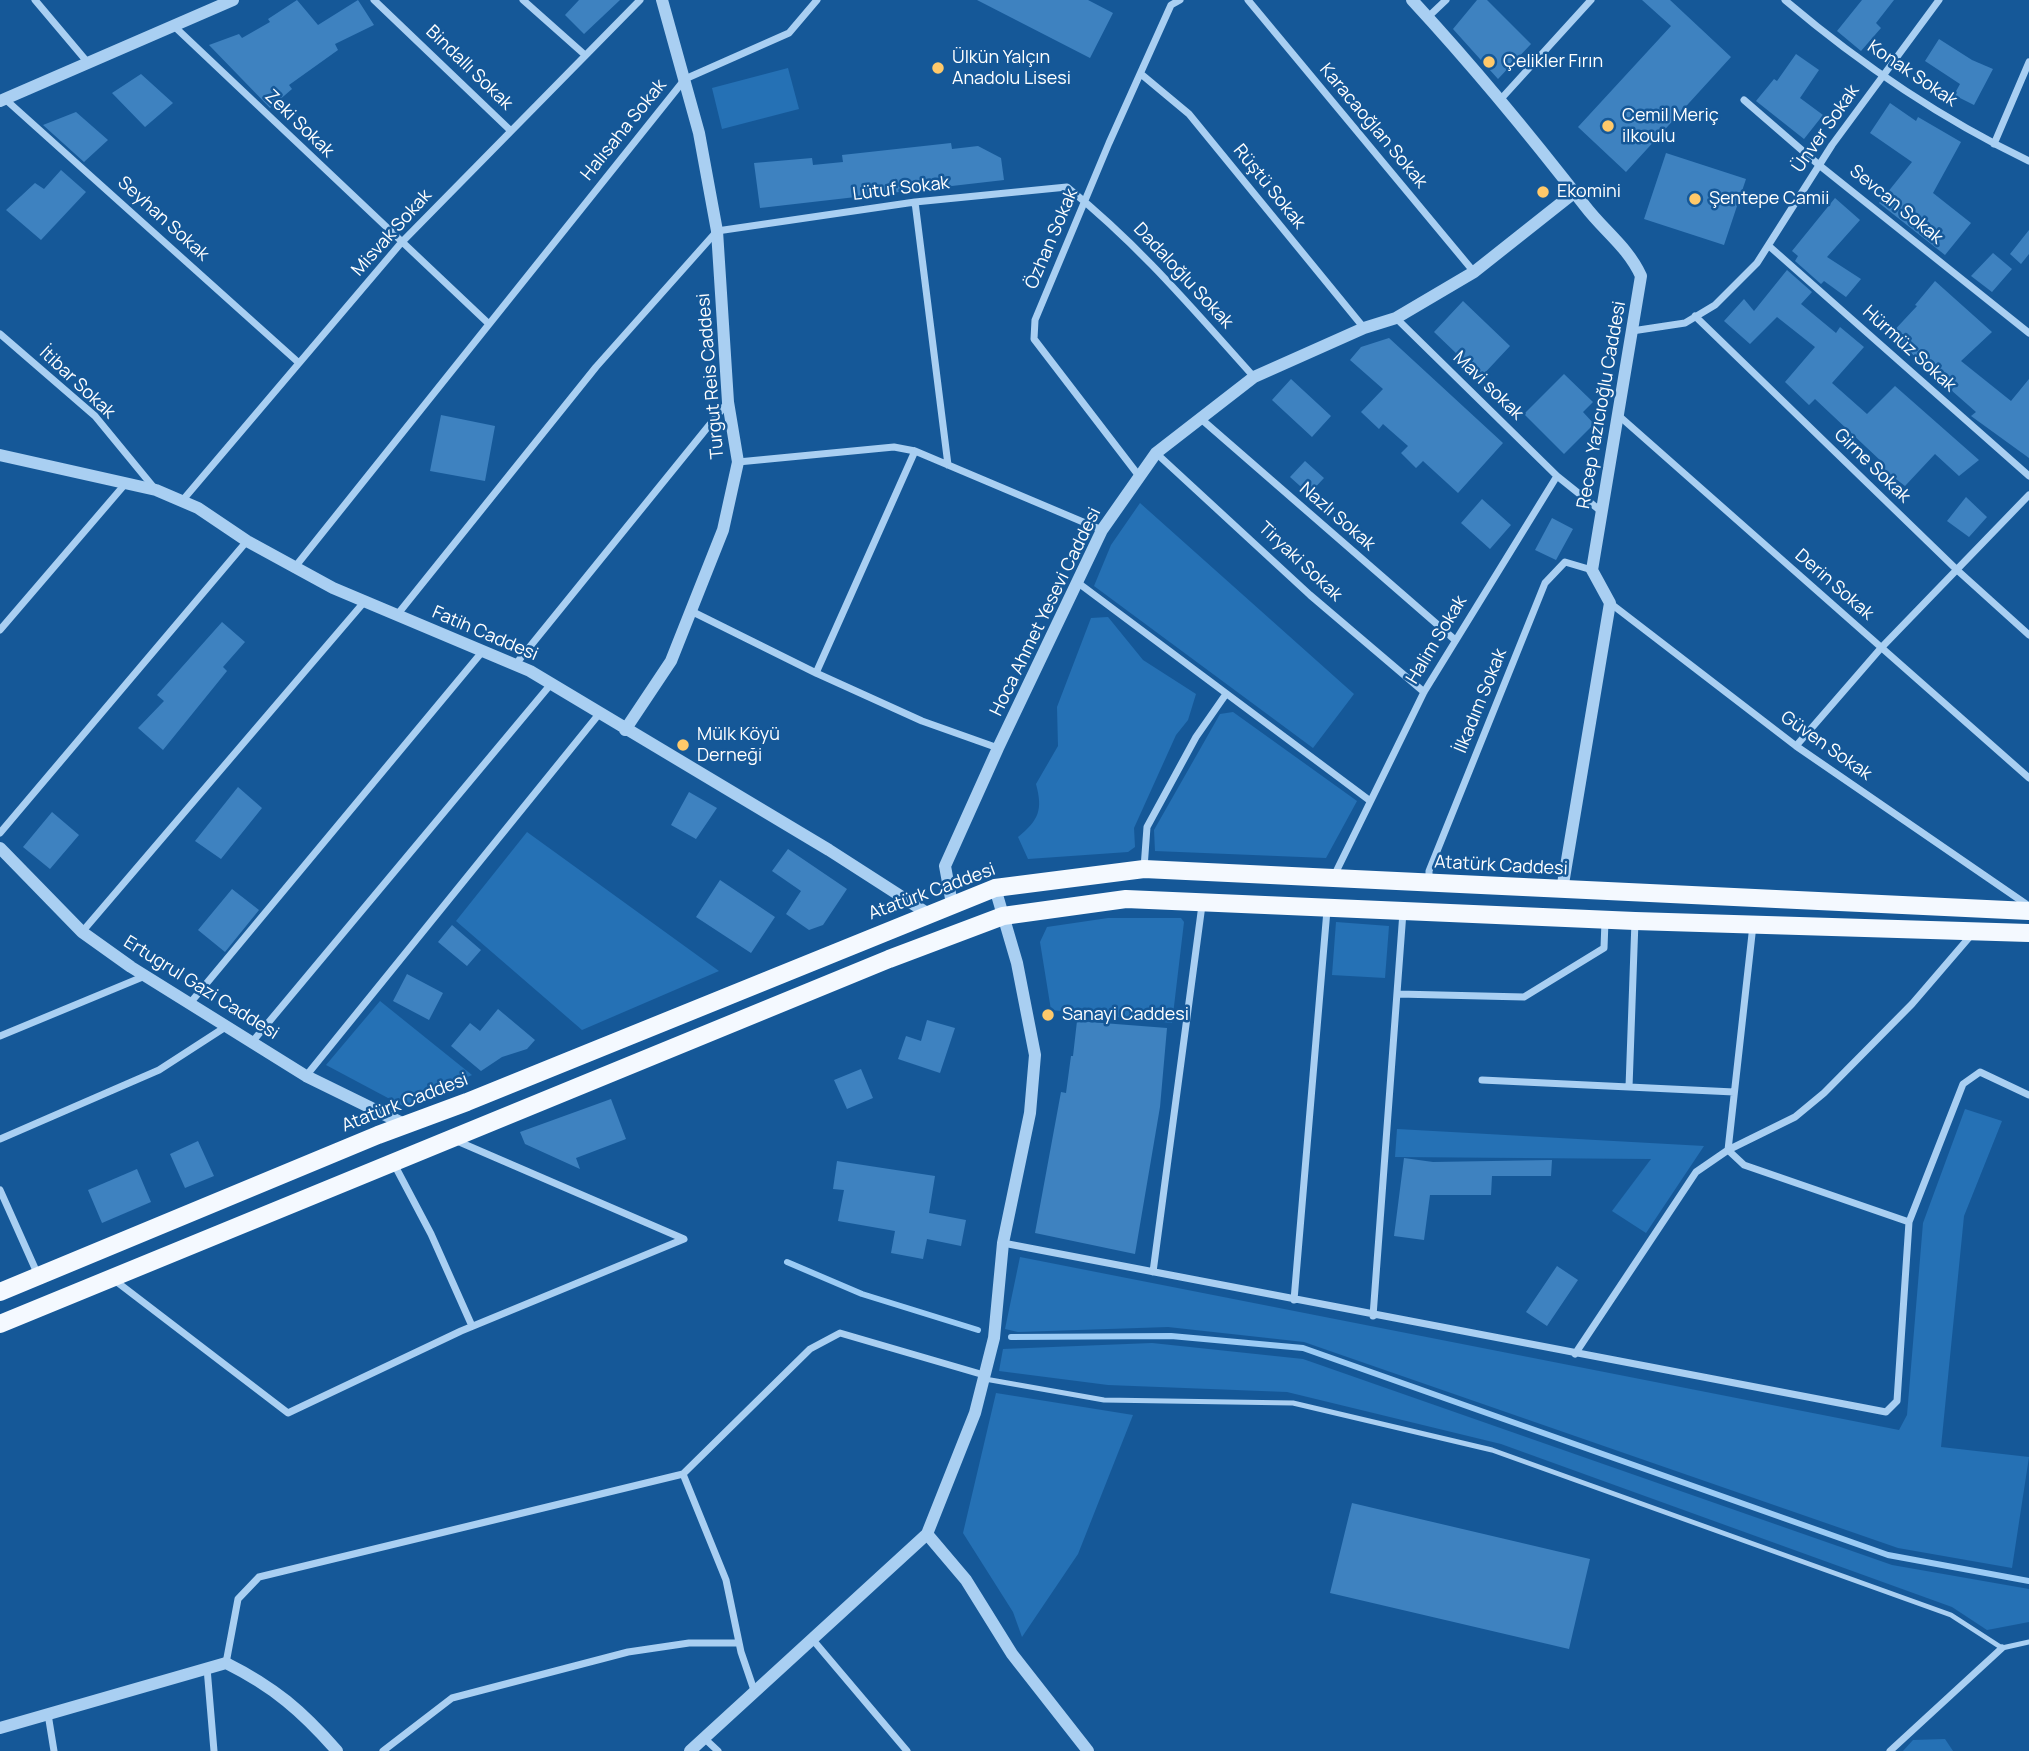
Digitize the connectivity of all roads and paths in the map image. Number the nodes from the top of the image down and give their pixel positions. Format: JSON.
{"nodes":[{"id":1,"x":36,"y":0,"type":"edge"},
{"id":2,"x":374,"y":0,"type":"edge"},
{"id":3,"x":523,"y":0,"type":"edge"},
{"id":4,"x":640,"y":0,"type":"edge"},
{"id":5,"x":662,"y":0,"type":"edge"},
{"id":6,"x":817,"y":0,"type":"edge"},
{"id":7,"x":1161,"y":0,"type":"edge"},
{"id":8,"x":1180,"y":0,"type":"edge"},
{"id":9,"x":1248,"y":0,"type":"edge"},
{"id":10,"x":1412,"y":0,"type":"edge"},
{"id":11,"x":1446,"y":0,"type":"edge"},
{"id":12,"x":1591,"y":0,"type":"edge"},
{"id":13,"x":1785,"y":0,"type":"edge"},
{"id":14,"x":1939,"y":0,"type":"edge"},
{"id":15,"x":228,"y":1,"type":"edge"},
{"id":16,"x":1171,"y":5,"type":"junction"},
{"id":17,"x":1427,"y":18,"type":"junction"},
{"id":18,"x":176,"y":28,"type":"junction"},
{"id":19,"x":585,"y":55,"type":"junction"},
{"id":20,"x":2029,"y":62,"type":"edge"},
{"id":21,"x":90,"y":65,"type":"junction"},
{"id":22,"x":1141,"y":74,"type":"junction"},
{"id":23,"x":1885,"y":74,"type":"junction"},
{"id":24,"x":685,"y":79,"type":"junction"},
{"id":25,"x":2,"y":100,"type":"edge"},
{"id":26,"x":1500,"y":100,"type":"junction"},
{"id":27,"x":1744,"y":100,"type":"dead end"},
{"id":28,"x":511,"y":131,"type":"junction"},
{"id":29,"x":1994,"y":144,"type":"junction"},
{"id":30,"x":2029,"y":161,"type":"edge"},
{"id":31,"x":1819,"y":164,"type":"junction"},
{"id":32,"x":1575,"y":192,"type":"junction"},
{"id":33,"x":915,"y":202,"type":"junction"},
{"id":34,"x":1085,"y":202,"type":"junction"},
{"id":35,"x":717,"y":231,"type":"junction"},
{"id":36,"x":401,"y":243,"type":"junction"},
{"id":37,"x":1769,"y":246,"type":"junction"},
{"id":38,"x":1474,"y":272,"type":"junction"},
{"id":39,"x":1695,"y":316,"type":"junction"},
{"id":40,"x":1396,"y":318,"type":"junction"},
{"id":41,"x":489,"y":324,"type":"junction"},
{"id":42,"x":1364,"y":328,"type":"junction"},
{"id":43,"x":1632,"y":331,"type":"junction"},
{"id":44,"x":2029,"y":333,"type":"edge"},
{"id":45,"x":0,"y":334,"type":"edge"},
{"id":46,"x":299,"y":363,"type":"junction"},
{"id":47,"x":1254,"y":377,"type":"junction"},
{"id":48,"x":728,"y":402,"type":"junction"},
{"id":49,"x":1618,"y":415,"type":"junction"},
{"id":50,"x":1200,"y":418,"type":"junction"},
{"id":51,"x":915,"y":451,"type":"junction"},
{"id":52,"x":1156,"y":453,"type":"junction"},
{"id":53,"x":0,"y":454,"type":"edge"},
{"id":54,"x":738,"y":462,"type":"junction"},
{"id":55,"x":948,"y":465,"type":"junction"},
{"id":56,"x":1139,"y":476,"type":"junction"},
{"id":57,"x":1558,"y":476,"type":"junction"},
{"id":58,"x":2029,"y":477,"type":"edge"},
{"id":59,"x":126,"y":483,"type":"junction"},
{"id":60,"x":156,"y":490,"type":"junction"},
{"id":61,"x":2029,"y":495,"type":"edge"},
{"id":62,"x":182,"y":501,"type":"junction"},
{"id":63,"x":1602,"y":512,"type":"junction"},
{"id":64,"x":1102,"y":530,"type":"junction"},
{"id":65,"x":247,"y":541,"type":"junction"},
{"id":66,"x":294,"y":568,"type":"junction"},
{"id":67,"x":1956,"y":569,"type":"junction"},
{"id":68,"x":1592,"y":570,"type":"junction"},
{"id":69,"x":1077,"y":582,"type":"junction"},
{"id":70,"x":365,"y":601,"type":"junction"},
{"id":71,"x":1610,"y":603,"type":"junction"},
{"id":72,"x":691,"y":611,"type":"junction"},
{"id":73,"x":397,"y":615,"type":"junction"},
{"id":74,"x":0,"y":629,"type":"edge"},
{"id":75,"x":2029,"y":635,"type":"edge"},
{"id":76,"x":1454,"y":639,"type":"junction"},
{"id":77,"x":1881,"y":648,"type":"junction"},
{"id":78,"x":482,"y":652,"type":"junction"},
{"id":79,"x":515,"y":665,"type":"junction"},
{"id":80,"x":816,"y":673,"type":"junction"},
{"id":81,"x":551,"y":684,"type":"junction"},
{"id":82,"x":1424,"y":692,"type":"junction"},
{"id":83,"x":1227,"y":694,"type":"junction"},
{"id":84,"x":599,"y":714,"type":"junction"},
{"id":85,"x":625,"y":730,"type":"junction"},
{"id":86,"x":1796,"y":746,"type":"junction"},
{"id":87,"x":998,"y":748,"type":"junction"},
{"id":88,"x":2029,"y":778,"type":"edge"},
{"id":89,"x":1369,"y":800,"type":"junction"},
{"id":90,"x":0,"y":833,"type":"edge"},
{"id":91,"x":0,"y":848,"type":"edge"},
{"id":92,"x":1144,"y":869,"type":"junction"},
{"id":93,"x":1332,"y":879,"type":"junction"},
{"id":94,"x":1429,"y":884,"type":"junction"},
{"id":95,"x":995,"y":888,"type":"junction"},
{"id":96,"x":1562,"y":890,"type":"junction"},
{"id":97,"x":1203,"y":902,"type":"junction"},
{"id":98,"x":952,"y":904,"type":"junction"},
{"id":99,"x":2029,"y":906,"type":"edge"},
{"id":100,"x":1327,"y":908,"type":"junction"},
{"id":101,"x":1403,"y":911,"type":"junction"},
{"id":102,"x":2029,"y":911,"type":"edge"},
{"id":103,"x":927,"y":913,"type":"junction"},
{"id":104,"x":1003,"y":916,"type":"junction"},
{"id":105,"x":1605,"y":920,"type":"junction"},
{"id":106,"x":1635,"y":921,"type":"junction"},
{"id":107,"x":1753,"y":923,"type":"junction"},
{"id":108,"x":1976,"y":930,"type":"junction"},
{"id":109,"x":82,"y":932,"type":"junction"},
{"id":110,"x":2029,"y":933,"type":"edge"},
{"id":111,"x":146,"y":976,"type":"junction"},
{"id":112,"x":1398,"y":994,"type":"junction"},
{"id":113,"x":191,"y":1002,"type":"junction"},
{"id":114,"x":227,"y":1025,"type":"junction"},
{"id":115,"x":0,"y":1036,"type":"edge"},
{"id":116,"x":253,"y":1041,"type":"junction"},
{"id":117,"x":306,"y":1076,"type":"junction"},
{"id":118,"x":1482,"y":1080,"type":"dead end"},
{"id":119,"x":1629,"y":1087,"type":"junction"},
{"id":120,"x":1734,"y":1092,"type":"junction"},
{"id":121,"x":2029,"y":1095,"type":"edge"},
{"id":122,"x":406,"y":1125,"type":"junction"},
{"id":123,"x":0,"y":1139,"type":"edge"},
{"id":124,"x":453,"y":1139,"type":"junction"},
{"id":125,"x":1728,"y":1150,"type":"junction"},
{"id":126,"x":393,"y":1164,"type":"junction"},
{"id":127,"x":0,"y":1190,"type":"edge"},
{"id":128,"x":1909,"y":1222,"type":"junction"},
{"id":129,"x":1003,"y":1243,"type":"junction"},
{"id":130,"x":1153,"y":1272,"type":"junction"},
{"id":131,"x":39,"y":1276,"type":"junction"},
{"id":132,"x":112,"y":1278,"type":"junction"},
{"id":133,"x":0,"y":1292,"type":"edge"},
{"id":134,"x":1294,"y":1300,"type":"junction"},
{"id":135,"x":1373,"y":1316,"type":"junction"},
{"id":136,"x":0,"y":1324,"type":"edge"},
{"id":137,"x":472,"y":1326,"type":"junction"},
{"id":138,"x":1575,"y":1354,"type":"junction"},
{"id":139,"x":985,"y":1379,"type":"junction"},
{"id":140,"x":683,"y":1474,"type":"junction"},
{"id":141,"x":927,"y":1534,"type":"junction"},
{"id":142,"x":813,"y":1640,"type":"junction"},
{"id":143,"x":2029,"y":1642,"type":"edge"},
{"id":144,"x":739,"y":1643,"type":"junction"},
{"id":145,"x":2002,"y":1648,"type":"junction"},
{"id":146,"x":226,"y":1664,"type":"junction"},
{"id":147,"x":207,"y":1667,"type":"junction"},
{"id":148,"x":754,"y":1690,"type":"junction"},
{"id":149,"x":48,"y":1713,"type":"junction"},
{"id":150,"x":0,"y":1728,"type":"edge"},
{"id":151,"x":704,"y":1738,"type":"junction"},
{"id":152,"x":54,"y":1751,"type":"edge"},
{"id":153,"x":214,"y":1751,"type":"edge"},
{"id":154,"x":337,"y":1751,"type":"edge"},
{"id":155,"x":383,"y":1751,"type":"edge"},
{"id":156,"x":690,"y":1751,"type":"edge"},
{"id":157,"x":718,"y":1751,"type":"edge"},
{"id":158,"x":907,"y":1751,"type":"edge"},
{"id":159,"x":1088,"y":1751,"type":"edge"},
{"id":160,"x":1889,"y":1751,"type":"edge"}],
"edges":[{"from":1,"to":21,"type":"street"},
{"from":2,"to":28,"type":"street","name":"Bindallı Sokak"},
{"from":3,"to":19,"type":"street"},
{"from":4,"to":19,"type":"street","name":"Misvak Sokak"},
{"from":5,"to":24,"type":"street","name":"Turgut Reis Caddesi"},
{"from":6,"to":24,"type":"street","name":"Halısaha Sokak"},
{"from":7,"to":16,"type":"street"},
{"from":8,"to":16,"type":"street"},
{"from":9,"to":38,"type":"street","name":"Karacaoğlan Sokak"},
{"from":10,"to":17,"type":"street","name":"Recep Yazıcıoğlu Caddesi"},
{"from":11,"to":17,"type":"street"},
{"from":12,"to":26,"type":"street"},
{"from":13,"to":23,"type":"street","name":"Konak Sokak"},
{"from":14,"to":23,"type":"street","name":"Ünver Sokak"},
{"from":15,"to":18,"type":"street"},
{"from":16,"to":22,"type":"street","name":"Özhan Sokak"},
{"from":17,"to":26,"type":"street","name":"Recep Yazıcıoğlu Caddesi"},
{"from":18,"to":21,"type":"street"},
{"from":18,"to":36,"type":"street","name":"Zeki Sokak"},
{"from":19,"to":28,"type":"street","name":"Misvak Sokak"},
{"from":20,"to":29,"type":"street"},
{"from":21,"to":25,"type":"street"},
{"from":22,"to":34,"type":"street","name":"Özhan Sokak"},
{"from":22,"to":42,"type":"street","name":"Rüştü Sokak"},
{"from":23,"to":29,"type":"street","name":"Konak Sokak"},
{"from":23,"to":31,"type":"street","name":"Ünver Sokak"},
{"from":24,"to":35,"type":"street","name":"Turgut Reis Caddesi"},
{"from":24,"to":41,"type":"street","name":"Halısaha Sokak"},
{"from":25,"to":46,"type":"street","name":"Seyhan Sokak"},
{"from":26,"to":32,"type":"street","name":"Recep Yazıcıoğlu Caddesi"},
{"from":27,"to":31,"type":"street","name":"Sevcan Sokak"},
{"from":28,"to":36,"type":"street","name":"Misvak Sokak"},
{"from":29,"to":30,"type":"street","name":"Konak Sokak"},
{"from":31,"to":37,"type":"street","name":"Ünver Sokak"},
{"from":31,"to":44,"type":"street","name":"Sevcan Sokak"},
{"from":32,"to":38,"type":"street","name":"Hoca Ahmet Yesevi Caddesi"},
{"from":32,"to":43,"type":"street","name":"Recep Yazıcıoğlu Caddesi"},
{"from":33,"to":34,"type":"street","name":"Lütuf Sokak"},
{"from":33,"to":35,"type":"street","name":"Lütuf Sokak"},
{"from":33,"to":55,"type":"street"},
{"from":34,"to":47,"type":"street","name":"Dadaloğlu Sokak"},
{"from":34,"to":56,"type":"street","name":"Özhan Sokak"},
{"from":35,"to":48,"type":"street","name":"Turgut Reis Caddesi"},
{"from":35,"to":73,"type":"street"},
{"from":36,"to":41,"type":"street","name":"Zeki Sokak"},
{"from":36,"to":46,"type":"street","name":"Misvak Sokak"},
{"from":37,"to":39,"type":"street","name":"Ünver Sokak"},
{"from":37,"to":58,"type":"street","name":"Hürmüz Sokak"},
{"from":38,"to":40,"type":"street","name":"Hoca Ahmet Yesevi Caddesi"},
{"from":39,"to":43,"type":"street","name":"Ünver Sokak"},
{"from":39,"to":67,"type":"street","name":"Girne Sokak"},
{"from":40,"to":42,"type":"street","name":"Hoca Ahmet Yesevi Caddesi"},
{"from":40,"to":57,"type":"street","name":"Mavi sokak"},
{"from":41,"to":66,"type":"street","name":"Halısaha Sokak"},
{"from":42,"to":47,"type":"street","name":"Hoca Ahmet Yesevi Caddesi"},
{"from":43,"to":49,"type":"street","name":"Recep Yazıcıoğlu Caddesi"},
{"from":45,"to":60,"type":"street","name":"İtibar Sokak"},
{"from":46,"to":62,"type":"street","name":"Misvak Sokak"},
{"from":47,"to":50,"type":"street","name":"Hoca Ahmet Yesevi Caddesi"},
{"from":48,"to":54,"type":"street","name":"Turgut Reis Caddesi"},
{"from":48,"to":79,"type":"street"},
{"from":49,"to":63,"type":"street","name":"Recep Yazıcıoğlu Caddesi"},
{"from":49,"to":77,"type":"street","name":"Derin Sokak"},
{"from":50,"to":52,"type":"street","name":"Hoca Ahmet Yesevi Caddesi"},
{"from":50,"to":76,"type":"street","name":"Nazlı Sokak"},
{"from":51,"to":54,"type":"street"},
{"from":51,"to":55,"type":"street"},
{"from":51,"to":80,"type":"street"},
{"from":52,"to":56,"type":"street","name":"Hoca Ahmet Yesevi Caddesi"},
{"from":52,"to":82,"type":"street","name":"Tiryaki Sokak"},
{"from":53,"to":59,"type":"street","name":"Fatih Caddesi"},
{"from":54,"to":72,"type":"street","name":"Turgut Reis Caddesi"},
{"from":55,"to":64,"type":"street"},
{"from":56,"to":64,"type":"street","name":"Hoca Ahmet Yesevi Caddesi"},
{"from":57,"to":63,"type":"street"},
{"from":57,"to":76,"type":"street","name":"Halim Sokak"},
{"from":59,"to":60,"type":"street","name":"Fatih Caddesi"},
{"from":59,"to":74,"type":"street"},
{"from":60,"to":62,"type":"street","name":"Fatih Caddesi"},
{"from":61,"to":67,"type":"street"},
{"from":62,"to":65,"type":"street","name":"Fatih Caddesi"},
{"from":63,"to":68,"type":"street","name":"Recep Yazıcıoğlu Caddesi"},
{"from":64,"to":69,"type":"street","name":"Hoca Ahmet Yesevi Caddesi"},
{"from":65,"to":66,"type":"street","name":"Fatih Caddesi"},
{"from":65,"to":90,"type":"street"},
{"from":66,"to":70,"type":"street","name":"Fatih Caddesi"},
{"from":67,"to":75,"type":"street","name":"Girne Sokak"},
{"from":67,"to":77,"type":"street"},
{"from":68,"to":71,"type":"street"},
{"from":68,"to":94,"type":"street","name":"İlkadım Sokak"},
{"from":69,"to":83,"type":"street"},
{"from":69,"to":87,"type":"street","name":"Hoca Ahmet Yesevi Caddesi"},
{"from":70,"to":73,"type":"street","name":"Fatih Caddesi"},
{"from":70,"to":109,"type":"street"},
{"from":71,"to":86,"type":"street","name":"Güven Sokak"},
{"from":71,"to":96,"type":"street"},
{"from":72,"to":80,"type":"street"},
{"from":72,"to":85,"type":"street","name":"Turgut Reis Caddesi"},
{"from":73,"to":78,"type":"street","name":"Fatih Caddesi"},
{"from":76,"to":82,"type":"street","name":"Halim Sokak"},
{"from":77,"to":86,"type":"street"},
{"from":77,"to":88,"type":"street","name":"Derin Sokak"},
{"from":78,"to":79,"type":"street","name":"Fatih Caddesi"},
{"from":78,"to":113,"type":"street"},
{"from":79,"to":81,"type":"street","name":"Fatih Caddesi"},
{"from":80,"to":87,"type":"street"},
{"from":81,"to":84,"type":"street","name":"Fatih Caddesi"},
{"from":81,"to":116,"type":"street"},
{"from":82,"to":89,"type":"street","name":"Halim Sokak"},
{"from":83,"to":89,"type":"street"},
{"from":83,"to":92,"type":"street"},
{"from":84,"to":85,"type":"street","name":"Fatih Caddesi"},
{"from":84,"to":117,"type":"street"},
{"from":85,"to":103,"type":"street","name":"Fatih Caddesi"},
{"from":86,"to":99,"type":"street","name":"Güven Sokak"},
{"from":87,"to":98,"type":"street","name":"Hoca Ahmet Yesevi Caddesi"},
{"from":89,"to":93,"type":"street","name":"Halim Sokak"},
{"from":91,"to":109,"type":"street","name":"Ertugrul Gazi Caddesi"},
{"from":92,"to":93,"type":"main road","name":"Atatürk Caddesi"},
{"from":92,"to":95,"type":"main road","name":"Atatürk Caddesi"},
{"from":93,"to":94,"type":"main road","name":"Atatürk Caddesi"},
{"from":94,"to":96,"type":"main road","name":"Atatürk Caddesi"},
{"from":95,"to":98,"type":"main road","name":"Atatürk Caddesi"},
{"from":95,"to":104,"type":"street"},
{"from":96,"to":102,"type":"main road","name":"Atatürk Caddesi"},
{"from":97,"to":100,"type":"main road"},
{"from":97,"to":104,"type":"main road"},
{"from":97,"to":130,"type":"street"},
{"from":98,"to":103,"type":"main road","name":"Atatürk Caddesi"},
{"from":100,"to":101,"type":"main road"},
{"from":100,"to":134,"type":"street"},
{"from":101,"to":105,"type":"main road"},
{"from":101,"to":112,"type":"street"},
{"from":103,"to":122,"type":"main road","name":"Atatürk Caddesi"},
{"from":104,"to":124,"type":"main road"},
{"from":104,"to":129,"type":"street"},
{"from":105,"to":106,"type":"main road"},
{"from":105,"to":112,"type":"street"},
{"from":106,"to":107,"type":"main road"},
{"from":106,"to":119,"type":"street"},
{"from":107,"to":108,"type":"main road"},
{"from":107,"to":120,"type":"street"},
{"from":108,"to":110,"type":"main road"},
{"from":108,"to":125,"type":"street"},
{"from":109,"to":111,"type":"street","name":"Ertugrul Gazi Caddesi"},
{"from":111,"to":113,"type":"street","name":"Ertugrul Gazi Caddesi"},
{"from":111,"to":115,"type":"street"},
{"from":112,"to":135,"type":"street"},
{"from":113,"to":114,"type":"street","name":"Ertugrul Gazi Caddesi"},
{"from":114,"to":116,"type":"street","name":"Ertugrul Gazi Caddesi"},
{"from":114,"to":123,"type":"street"},
{"from":116,"to":117,"type":"street","name":"Ertugrul Gazi Caddesi"},
{"from":117,"to":122,"type":"street","name":"Ertugrul Gazi Caddesi"},
{"from":118,"to":119,"type":"street"},
{"from":119,"to":120,"type":"street"},
{"from":120,"to":125,"type":"street"},
{"from":121,"to":128,"type":"street"},
{"from":122,"to":131,"type":"main road","name":"Atatürk Caddesi"},
{"from":124,"to":126,"type":"main road"},
{"from":124,"to":137,"type":"street"},
{"from":125,"to":128,"type":"street"},
{"from":125,"to":138,"type":"street"},
{"from":126,"to":132,"type":"main road"},
{"from":126,"to":137,"type":"street"},
{"from":127,"to":131,"type":"street"},
{"from":128,"to":138,"type":"street"},
{"from":129,"to":130,"type":"street"},
{"from":129,"to":139,"type":"street"},
{"from":130,"to":134,"type":"street"},
{"from":131,"to":133,"type":"main road","name":"Atatürk Caddesi"},
{"from":132,"to":136,"type":"main road"},
{"from":132,"to":137,"type":"street"},
{"from":134,"to":135,"type":"street"},
{"from":135,"to":138,"type":"street"},
{"from":139,"to":140,"type":"street"},
{"from":139,"to":141,"type":"street"},
{"from":139,"to":145,"type":"lane"},
{"from":140,"to":144,"type":"street"},
{"from":140,"to":146,"type":"street"},
{"from":141,"to":142,"type":"street"},
{"from":141,"to":159,"type":"street"},
{"from":142,"to":148,"type":"street"},
{"from":142,"to":158,"type":"street"},
{"from":143,"to":145,"type":"lane"},
{"from":144,"to":148,"type":"street"},
{"from":144,"to":155,"type":"street"},
{"from":145,"to":160,"type":"street"},
{"from":146,"to":147,"type":"street"},
{"from":146,"to":154,"type":"street"},
{"from":147,"to":149,"type":"street"},
{"from":147,"to":153,"type":"street"},
{"from":148,"to":151,"type":"street"},
{"from":149,"to":150,"type":"street"},
{"from":149,"to":152,"type":"street"},
{"from":151,"to":156,"type":"street"},
{"from":151,"to":157,"type":"street"}]}
